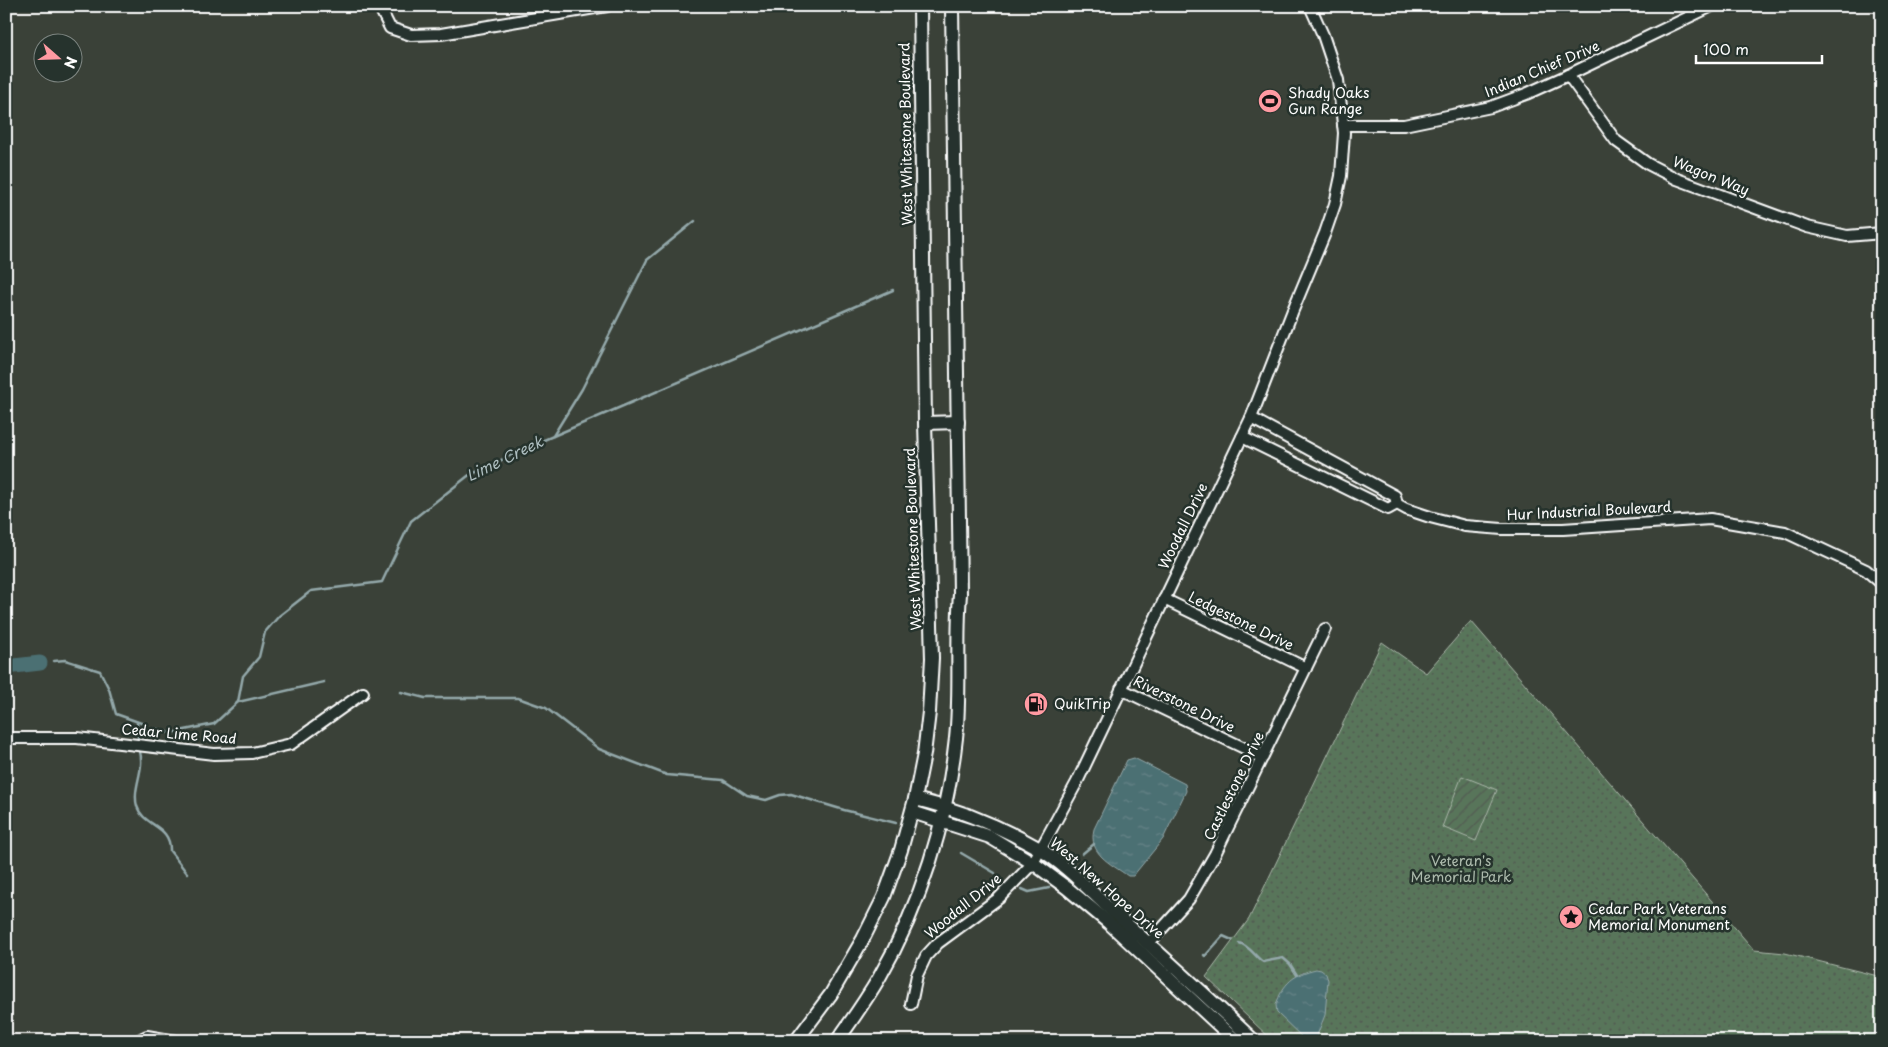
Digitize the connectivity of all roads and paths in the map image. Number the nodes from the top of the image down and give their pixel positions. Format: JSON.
{"nodes":[{"id":1,"x":379,"y":6,"type":"edge"},
{"id":2,"x":607,"y":6,"type":"edge"},
{"id":3,"x":920,"y":6,"type":"edge"},
{"id":4,"x":952,"y":6,"type":"edge"},
{"id":5,"x":1310,"y":6,"type":"edge"},
{"id":6,"x":1712,"y":6,"type":"edge"},
{"id":7,"x":1568,"y":75,"type":"junction"},
{"id":8,"x":1343,"y":125,"type":"junction"},
{"id":9,"x":1882,"y":233,"type":"edge"},
{"id":10,"x":1251,"y":418,"type":"junction"},
{"id":11,"x":958,"y":422,"type":"junction"},
{"id":12,"x":925,"y":424,"type":"junction"},
{"id":13,"x":1242,"y":437,"type":"junction"},
{"id":14,"x":1397,"y":504,"type":"junction"},
{"id":15,"x":1882,"y":584,"type":"edge"},
{"id":16,"x":1164,"y":599,"type":"junction"},
{"id":17,"x":1325,"y":629,"type":"dead end"},
{"id":18,"x":1306,"y":668,"type":"junction"},
{"id":19,"x":1121,"y":689,"type":"junction"},
{"id":20,"x":363,"y":693,"type":"dead end"},
{"id":21,"x":6,"y":738,"type":"edge"},
{"id":22,"x":1263,"y":757,"type":"junction"},
{"id":23,"x":915,"y":799,"type":"junction"},
{"id":24,"x":944,"y":806,"type":"junction"},
{"id":25,"x":912,"y":812,"type":"junction"},
{"id":26,"x":942,"y":820,"type":"junction"},
{"id":27,"x":1040,"y":849,"type":"junction"},
{"id":28,"x":1033,"y":863,"type":"junction"},
{"id":29,"x":1149,"y":943,"type":"junction"},
{"id":30,"x":911,"y":1004,"type":"dead end"},
{"id":31,"x":137,"y":1041,"type":"edge"},
{"id":32,"x":176,"y":1041,"type":"edge"},
{"id":33,"x":796,"y":1041,"type":"edge"},
{"id":34,"x":837,"y":1041,"type":"edge"},
{"id":35,"x":1236,"y":1041,"type":"edge"},
{"id":36,"x":1254,"y":1041,"type":"edge"}],
"edges":[{"from":1,"to":2,"type":"street"},
{"from":3,"to":12,"type":"main road","name":"West Whitestone Boulevard"},
{"from":4,"to":11,"type":"main road"},
{"from":5,"to":8,"type":"street","name":"Woodall Drive"},
{"from":6,"to":7,"type":"street","name":"Indian Chief Drive"},
{"from":7,"to":8,"type":"street","name":"Indian Chief Drive"},
{"from":7,"to":9,"type":"street","name":"Wagon Way"},
{"from":8,"to":10,"type":"street","name":"Woodall Drive"},
{"from":10,"to":13,"type":"street","name":"Woodall Drive"},
{"from":10,"to":14,"type":"street","name":"Hur Industrial Boulevard"},
{"from":11,"to":12,"type":"main road"},
{"from":11,"to":24,"type":"main road"},
{"from":12,"to":23,"type":"main road","name":"West Whitestone Boulevard"},
{"from":13,"to":14,"type":"street"},
{"from":13,"to":16,"type":"street","name":"Woodall Drive"},
{"from":14,"to":15,"type":"street","name":"Hur Industrial Boulevard"},
{"from":16,"to":18,"type":"street","name":"Ledgestone Drive"},
{"from":16,"to":19,"type":"street","name":"Woodall Drive"},
{"from":17,"to":18,"type":"street","name":"Castlestone Drive"},
{"from":18,"to":22,"type":"street","name":"Castlestone Drive"},
{"from":19,"to":22,"type":"street","name":"Riverstone Drive"},
{"from":19,"to":27,"type":"street","name":"Woodall Drive"},
{"from":20,"to":21,"type":"street","name":"Cedar Lime Road"},
{"from":22,"to":29,"type":"street","name":"Castlestone Drive"},
{"from":23,"to":24,"type":"main road","name":"West New Hope Drive"},
{"from":23,"to":25,"type":"main road","name":"West Whitestone Boulevard"},
{"from":24,"to":26,"type":"main road"},
{"from":24,"to":27,"type":"main road","name":"West New Hope Drive"},
{"from":25,"to":26,"type":"main road","name":"West New Hope Drive"},
{"from":25,"to":33,"type":"main road","name":"West Whitestone Boulevard"},
{"from":26,"to":28,"type":"main road","name":"West New Hope Drive"},
{"from":26,"to":34,"type":"main road"},
{"from":27,"to":28,"type":"street","name":"Woodall Drive"},
{"from":27,"to":29,"type":"main road","name":"West New Hope Drive"},
{"from":28,"to":30,"type":"street","name":"Woodall Drive"},
{"from":28,"to":35,"type":"main road","name":"West New Hope Drive"},
{"from":29,"to":36,"type":"main road","name":"West New Hope Drive"},
{"from":31,"to":32,"type":"street"}]}
